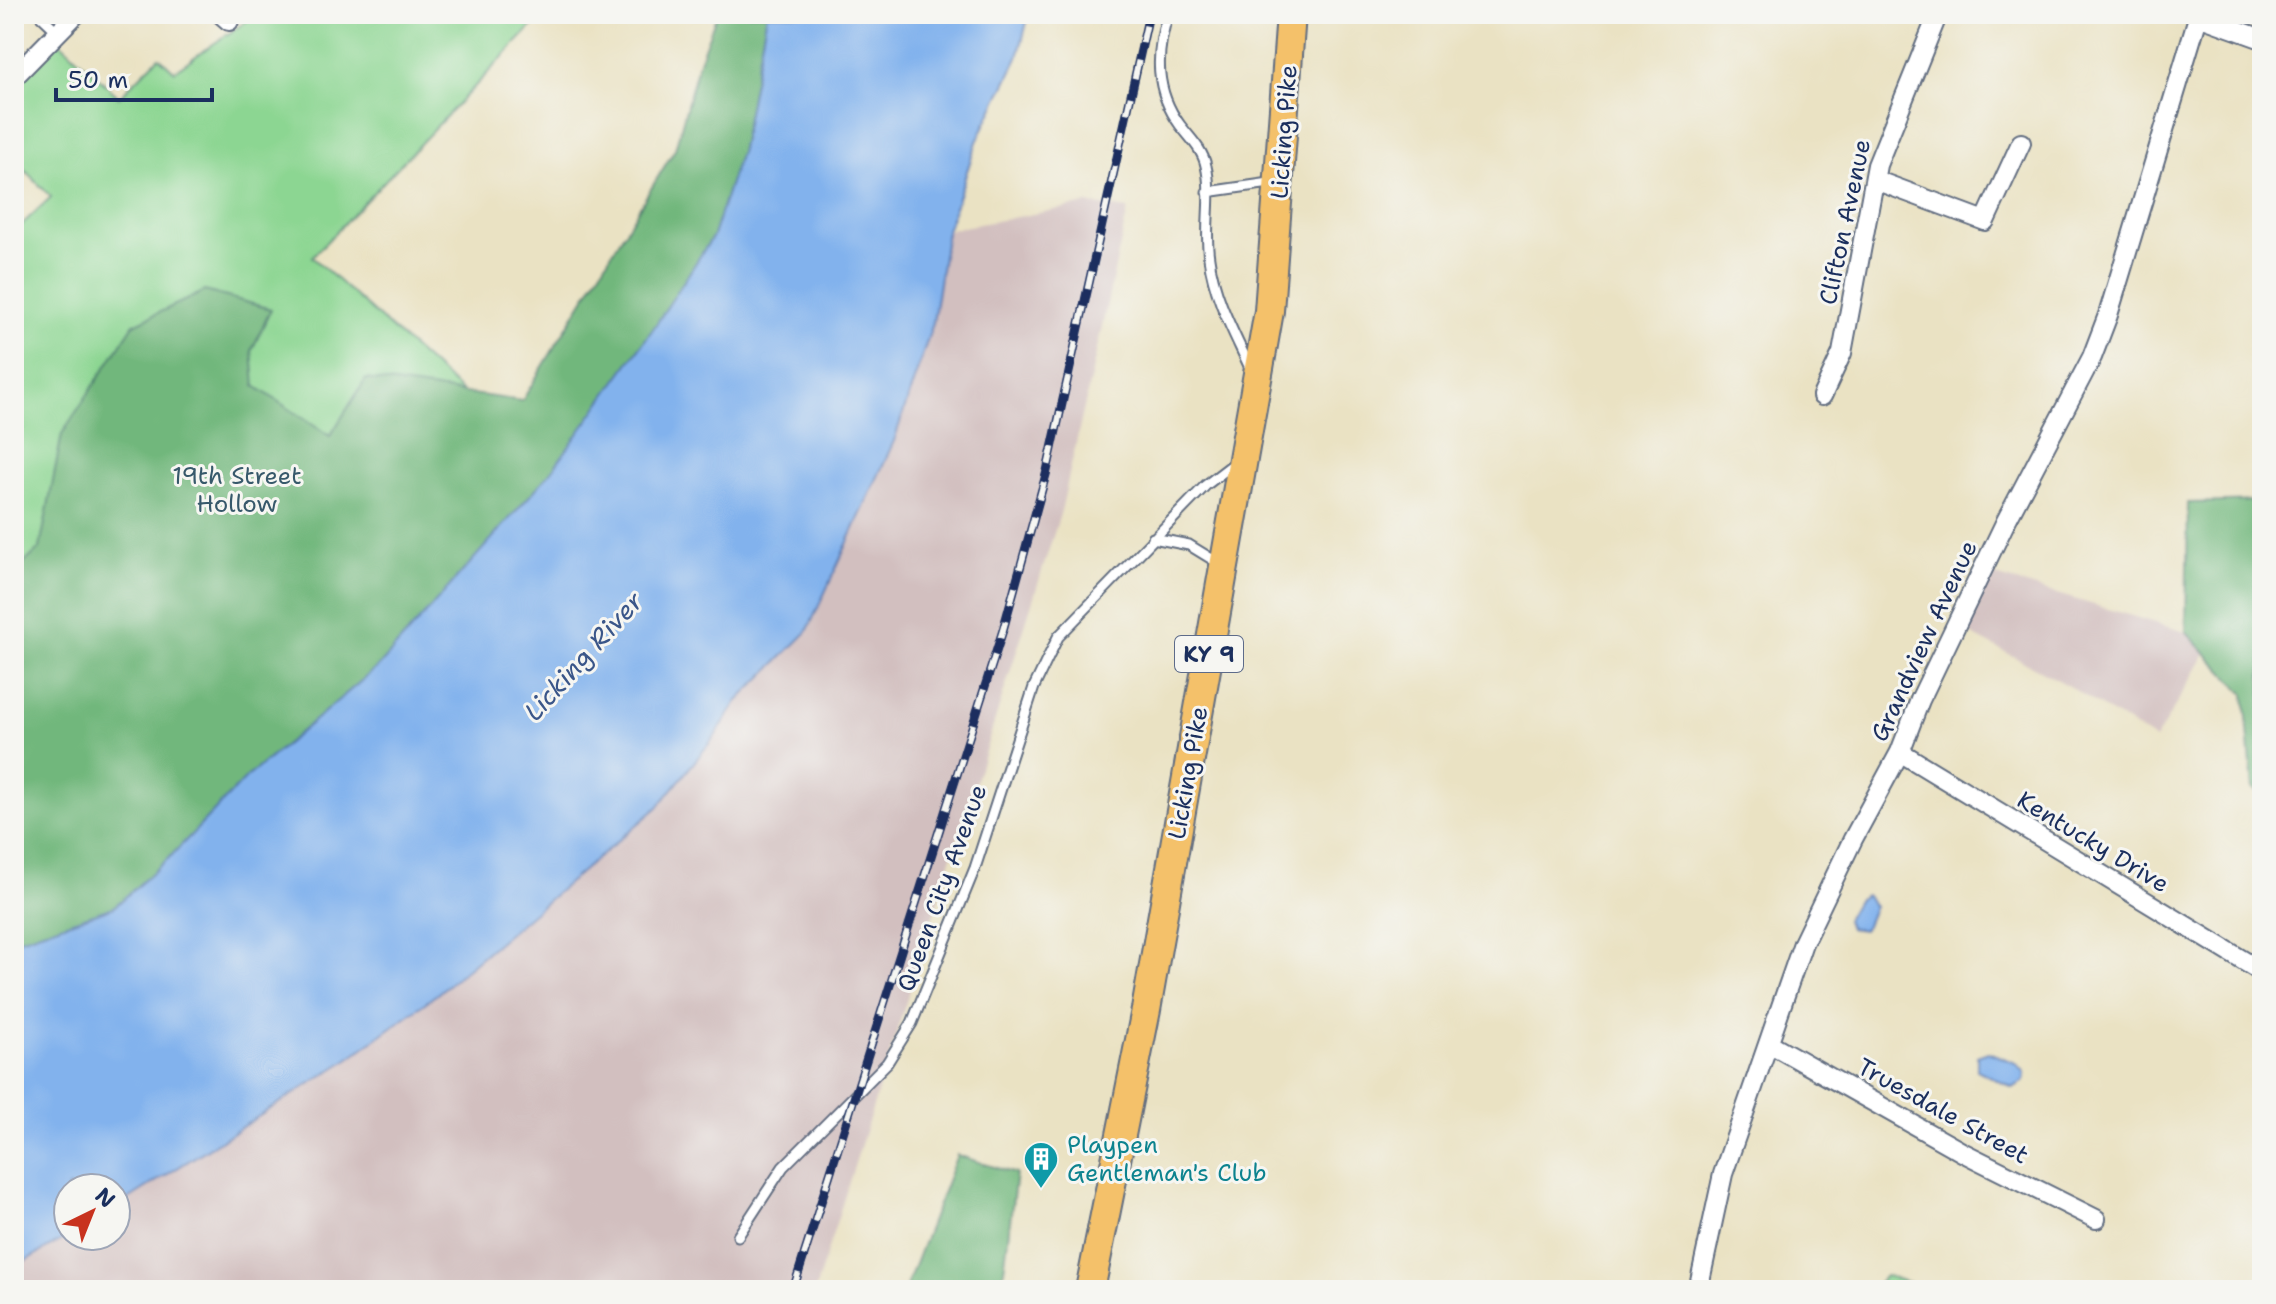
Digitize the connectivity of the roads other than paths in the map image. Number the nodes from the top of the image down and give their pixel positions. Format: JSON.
{"nodes":[{"id":1,"x":39,"y":14,"type":"edge"},
{"id":2,"x":76,"y":14,"type":"edge"},
{"id":3,"x":1168,"y":14,"type":"edge"},
{"id":4,"x":1291,"y":14,"type":"edge"},
{"id":5,"x":1938,"y":14,"type":"edge"},
{"id":6,"x":2199,"y":15,"type":"edge"},
{"id":7,"x":58,"y":32,"type":"junction"},
{"id":8,"x":2262,"y":39,"type":"edge"},
{"id":9,"x":14,"y":77,"type":"edge"},
{"id":10,"x":2021,"y":143,"type":"dead end"},
{"id":11,"x":1875,"y":180,"type":"junction"},
{"id":12,"x":1280,"y":182,"type":"junction"},
{"id":13,"x":1207,"y":192,"type":"junction"},
{"id":14,"x":1256,"y":380,"type":"junction"},
{"id":15,"x":1822,"y":396,"type":"dead end"},
{"id":16,"x":1242,"y":458,"type":"junction"},
{"id":17,"x":1153,"y":538,"type":"junction"},
{"id":18,"x":1223,"y":566,"type":"junction"},
{"id":19,"x":1900,"y":752,"type":"junction"},
{"id":20,"x":2262,"y":972,"type":"edge"},
{"id":21,"x":1769,"y":1043,"type":"junction"},
{"id":22,"x":2096,"y":1219,"type":"dead end"},
{"id":23,"x":738,"y":1236,"type":"dead end"},
{"id":24,"x":1090,"y":1290,"type":"edge"},
{"id":25,"x":1698,"y":1290,"type":"edge"}],
"edges":[{"from":1,"to":7,"type":"lane"},
{"from":2,"to":7,"type":"street"},
{"from":3,"to":13,"type":"lane"},
{"from":4,"to":12,"type":"main road","name":"Licking Pike","number":"KY 9"},
{"from":5,"to":11,"type":"street","name":"Clifton Avenue"},
{"from":6,"to":8,"type":"street"},
{"from":6,"to":19,"type":"street","name":"Grandview Avenue"},
{"from":7,"to":9,"type":"street"},
{"from":10,"to":11,"type":"street"},
{"from":11,"to":15,"type":"street","name":"Clifton Avenue"},
{"from":12,"to":13,"type":"lane"},
{"from":12,"to":14,"type":"main road","name":"Licking Pike","number":"KY 9"},
{"from":13,"to":14,"type":"lane"},
{"from":14,"to":16,"type":"main road","name":"Licking Pike","number":"KY 9"},
{"from":16,"to":17,"type":"lane","name":"Queen City Avenue"},
{"from":16,"to":18,"type":"main road","name":"Licking Pike","number":"KY 9"},
{"from":17,"to":18,"type":"lane"},
{"from":17,"to":23,"type":"lane","name":"Queen City Avenue"},
{"from":18,"to":24,"type":"main road","name":"Licking Pike","number":"KY 9"},
{"from":19,"to":20,"type":"street","name":"Kentucky Drive"},
{"from":19,"to":21,"type":"street","name":"Grandview Avenue"},
{"from":21,"to":22,"type":"street","name":"Truesdale Street"},
{"from":21,"to":25,"type":"street","name":"Grandview Avenue"}]}
